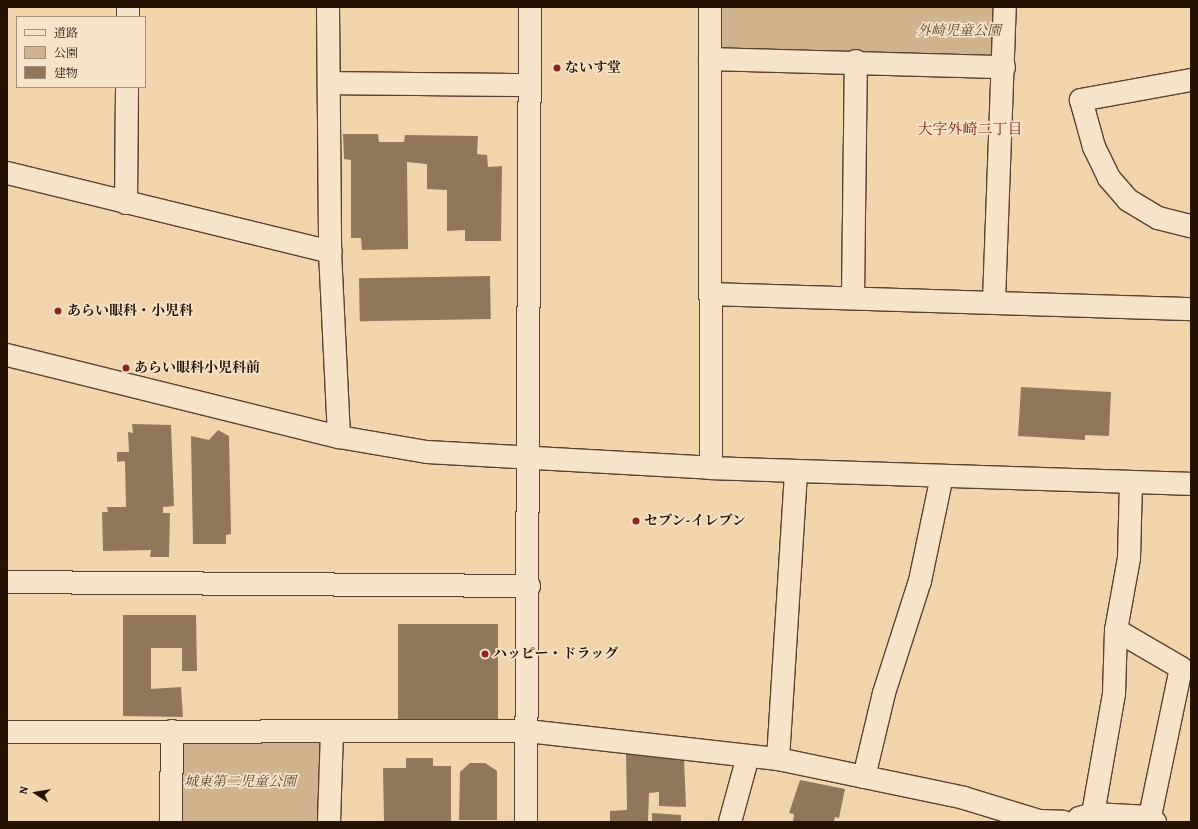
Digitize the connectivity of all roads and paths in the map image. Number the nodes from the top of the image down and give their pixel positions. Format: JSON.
{"nodes":[{"id":1,"x":328,"y":7,"type":"edge"},
{"id":2,"x":530,"y":7,"type":"edge"},
{"id":3,"x":710,"y":7,"type":"edge"},
{"id":4,"x":1005,"y":7,"type":"edge"},
{"id":5,"x":710,"y":59,"type":"junction"},
{"id":6,"x":856,"y":61,"type":"junction"},
{"id":7,"x":1004,"y":67,"type":"junction"},
{"id":8,"x":1191,"y":80,"type":"edge"},
{"id":9,"x":329,"y":83,"type":"junction"},
{"id":10,"x":528,"y":85,"type":"junction"},
{"id":11,"x":127,"y":88,"type":"edge"},
{"id":12,"x":7,"y":173,"type":"edge"},
{"id":13,"x":126,"y":203,"type":"junction"},
{"id":14,"x":1191,"y":226,"type":"edge"},
{"id":15,"x":330,"y":252,"type":"junction"},
{"id":16,"x":712,"y":294,"type":"junction"},
{"id":17,"x":853,"y":297,"type":"junction"},
{"id":18,"x":994,"y":301,"type":"junction"},
{"id":19,"x":1191,"y":309,"type":"edge"},
{"id":20,"x":7,"y":355,"type":"edge"},
{"id":21,"x":338,"y":437,"type":"junction"},
{"id":22,"x":528,"y":460,"type":"junction"},
{"id":23,"x":711,"y":468,"type":"junction"},
{"id":24,"x":796,"y":472,"type":"junction"},
{"id":25,"x":942,"y":476,"type":"junction"},
{"id":26,"x":1131,"y":482,"type":"junction"},
{"id":27,"x":1191,"y":484,"type":"edge"},
{"id":28,"x":7,"y":582,"type":"edge"},
{"id":29,"x":529,"y":586,"type":"junction"},
{"id":30,"x":1116,"y":630,"type":"junction"},
{"id":31,"x":172,"y":731,"type":"junction"},
{"id":32,"x":526,"y":731,"type":"junction"},
{"id":33,"x":7,"y":732,"type":"edge"},
{"id":34,"x":332,"y":732,"type":"junction"},
{"id":35,"x":748,"y":756,"type":"junction"},
{"id":36,"x":778,"y":759,"type":"junction"},
{"id":37,"x":864,"y":776,"type":"junction"},
{"id":38,"x":1093,"y":814,"type":"junction"},
{"id":39,"x":1153,"y":820,"type":"edge"},
{"id":40,"x":171,"y":822,"type":"edge"},
{"id":41,"x":329,"y":822,"type":"edge"},
{"id":42,"x":526,"y":822,"type":"edge"},
{"id":43,"x":730,"y":822,"type":"edge"},
{"id":44,"x":1063,"y":822,"type":"edge"},
{"id":45,"x":1066,"y":822,"type":"edge"}],
"edges":[{"from":1,"to":9,"type":"street"},
{"from":2,"to":10,"type":"street"},
{"from":3,"to":5,"type":"street"},
{"from":4,"to":7,"type":"street"},
{"from":5,"to":6,"type":"street"},
{"from":5,"to":16,"type":"street"},
{"from":6,"to":7,"type":"street"},
{"from":6,"to":17,"type":"street"},
{"from":7,"to":18,"type":"street"},
{"from":8,"to":14,"type":"street"},
{"from":9,"to":10,"type":"street"},
{"from":9,"to":15,"type":"street"},
{"from":10,"to":22,"type":"street"},
{"from":11,"to":13,"type":"street"},
{"from":12,"to":13,"type":"street"},
{"from":13,"to":15,"type":"street"},
{"from":15,"to":21,"type":"street"},
{"from":16,"to":17,"type":"street"},
{"from":16,"to":23,"type":"street"},
{"from":17,"to":18,"type":"street"},
{"from":18,"to":19,"type":"street"},
{"from":20,"to":21,"type":"street"},
{"from":21,"to":22,"type":"street"},
{"from":22,"to":23,"type":"street"},
{"from":22,"to":29,"type":"street"},
{"from":23,"to":24,"type":"street"},
{"from":24,"to":25,"type":"street"},
{"from":24,"to":36,"type":"street"},
{"from":25,"to":26,"type":"street"},
{"from":25,"to":37,"type":"street"},
{"from":26,"to":27,"type":"street"},
{"from":26,"to":30,"type":"street"},
{"from":28,"to":29,"type":"street"},
{"from":29,"to":32,"type":"street"},
{"from":30,"to":38,"type":"street"},
{"from":30,"to":39,"type":"street"},
{"from":31,"to":33,"type":"street"},
{"from":31,"to":34,"type":"street"},
{"from":31,"to":40,"type":"street"},
{"from":32,"to":34,"type":"street"},
{"from":32,"to":35,"type":"street"},
{"from":32,"to":42,"type":"street"},
{"from":34,"to":41,"type":"street"},
{"from":35,"to":36,"type":"street"},
{"from":35,"to":43,"type":"street"},
{"from":36,"to":37,"type":"street"},
{"from":37,"to":44,"type":"street"},
{"from":38,"to":39,"type":"street"},
{"from":38,"to":45,"type":"street"}]}
